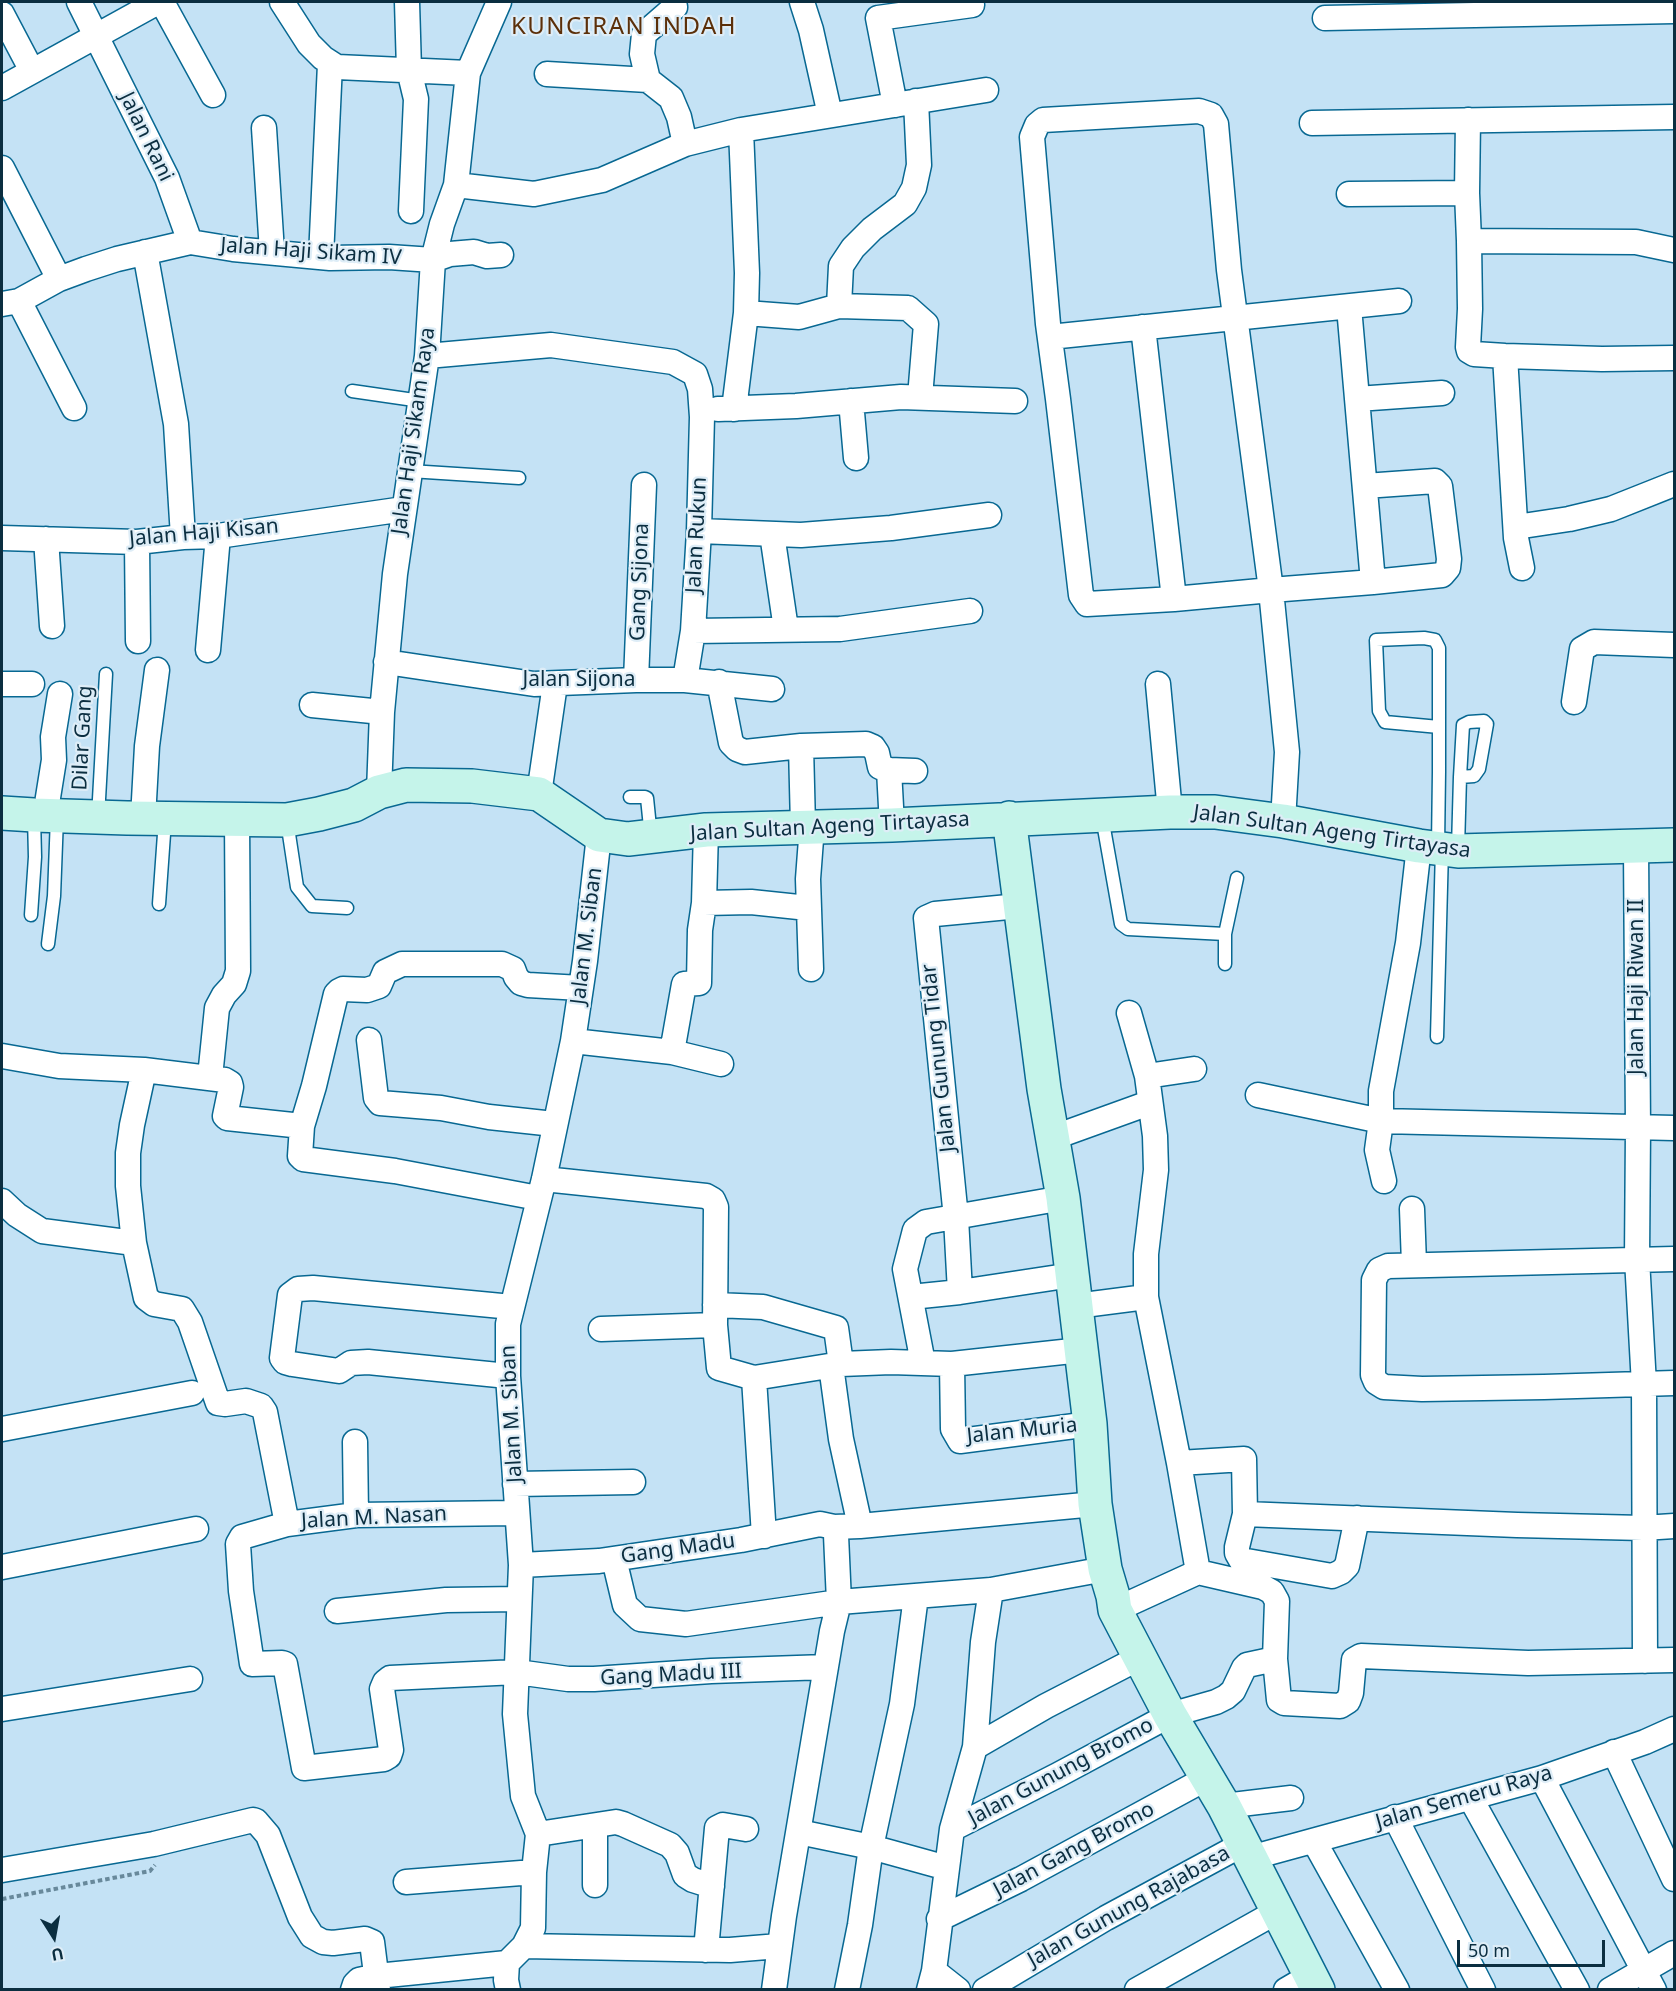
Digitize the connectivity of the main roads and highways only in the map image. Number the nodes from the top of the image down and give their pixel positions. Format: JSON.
{"nodes":[{"id":1,"x":2,"y":813,"type":"edge"},
{"id":2,"x":1009,"y":818,"type":"junction"},
{"id":3,"x":1674,"y":845,"type":"edge"},
{"id":4,"x":1305,"y":1985,"type":"edge"}],
"edges":[{"from":1,"to":2,"type":"main road","name":"Jalan Sultan Ageng Tirtayasa"},
{"from":2,"to":3,"type":"main road","name":"Jalan Sultan Ageng Tirtayasa"},
{"from":2,"to":4,"type":"main road"}]}
